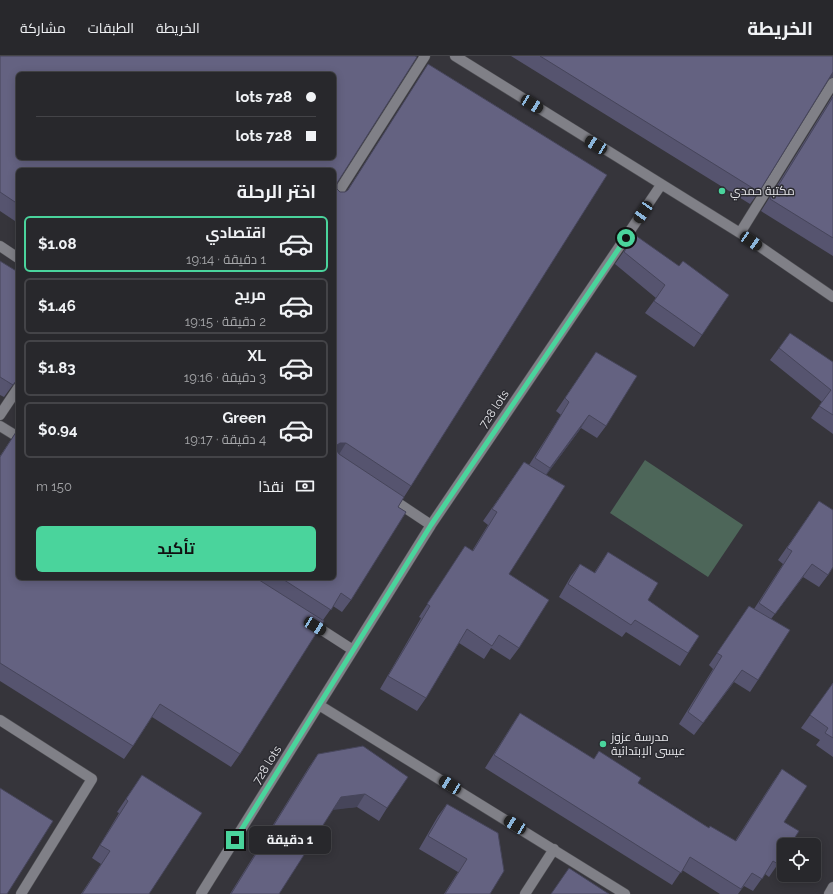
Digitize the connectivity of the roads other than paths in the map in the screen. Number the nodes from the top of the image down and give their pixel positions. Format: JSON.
{"nodes":[{"id":1,"x":425,"y":56,"type":"edge"},
{"id":2,"x":455,"y":56,"type":"edge"},
{"id":3,"x":833,"y":83,"type":"edge"},
{"id":4,"x":661,"y":185,"type":"junction"},
{"id":5,"x":336,"y":196,"type":"edge"},
{"id":6,"x":740,"y":233,"type":"junction"},
{"id":7,"x":0,"y":246,"type":"edge"},
{"id":8,"x":16,"y":257,"type":"edge"},
{"id":9,"x":833,"y":297,"type":"edge"},
{"id":10,"x":16,"y":391,"type":"edge"},
{"id":11,"x":0,"y":415,"type":"edge"},
{"id":12,"x":0,"y":426,"type":"edge"},
{"id":13,"x":16,"y":436,"type":"edge"},
{"id":14,"x":379,"y":491,"type":"edge"},
{"id":15,"x":431,"y":525,"type":"junction"},
{"id":16,"x":300,"y":616,"type":"edge"},
{"id":17,"x":353,"y":650,"type":"junction"},
{"id":18,"x":319,"y":705,"type":"junction"},
{"id":19,"x":0,"y":720,"type":"edge"},
{"id":20,"x":554,"y":849,"type":"junction"},
{"id":21,"x":833,"y":887,"type":"edge"},
{"id":22,"x":21,"y":894,"type":"edge"},
{"id":23,"x":201,"y":894,"type":"edge"},
{"id":24,"x":525,"y":894,"type":"edge"},
{"id":25,"x":625,"y":894,"type":"edge"},
{"id":26,"x":829,"y":894,"type":"edge"}],
"edges":[{"from":1,"to":5,"type":"street"},
{"from":2,"to":4,"type":"street"},
{"from":3,"to":6,"type":"street"},
{"from":4,"to":6,"type":"street"},
{"from":4,"to":15,"type":"street","name":"728 lots"},
{"from":6,"to":9,"type":"street"},
{"from":7,"to":8,"type":"street"},
{"from":10,"to":11,"type":"street"},
{"from":12,"to":13,"type":"street"},
{"from":14,"to":15,"type":"street"},
{"from":15,"to":17,"type":"street","name":"728 lots"},
{"from":16,"to":17,"type":"street"},
{"from":17,"to":18,"type":"street","name":"728 lots"},
{"from":18,"to":20,"type":"street"},
{"from":18,"to":23,"type":"street","name":"728 lots"},
{"from":19,"to":22,"type":"street"},
{"from":20,"to":24,"type":"street"},
{"from":20,"to":25,"type":"street"},
{"from":21,"to":26,"type":"street"}]}
